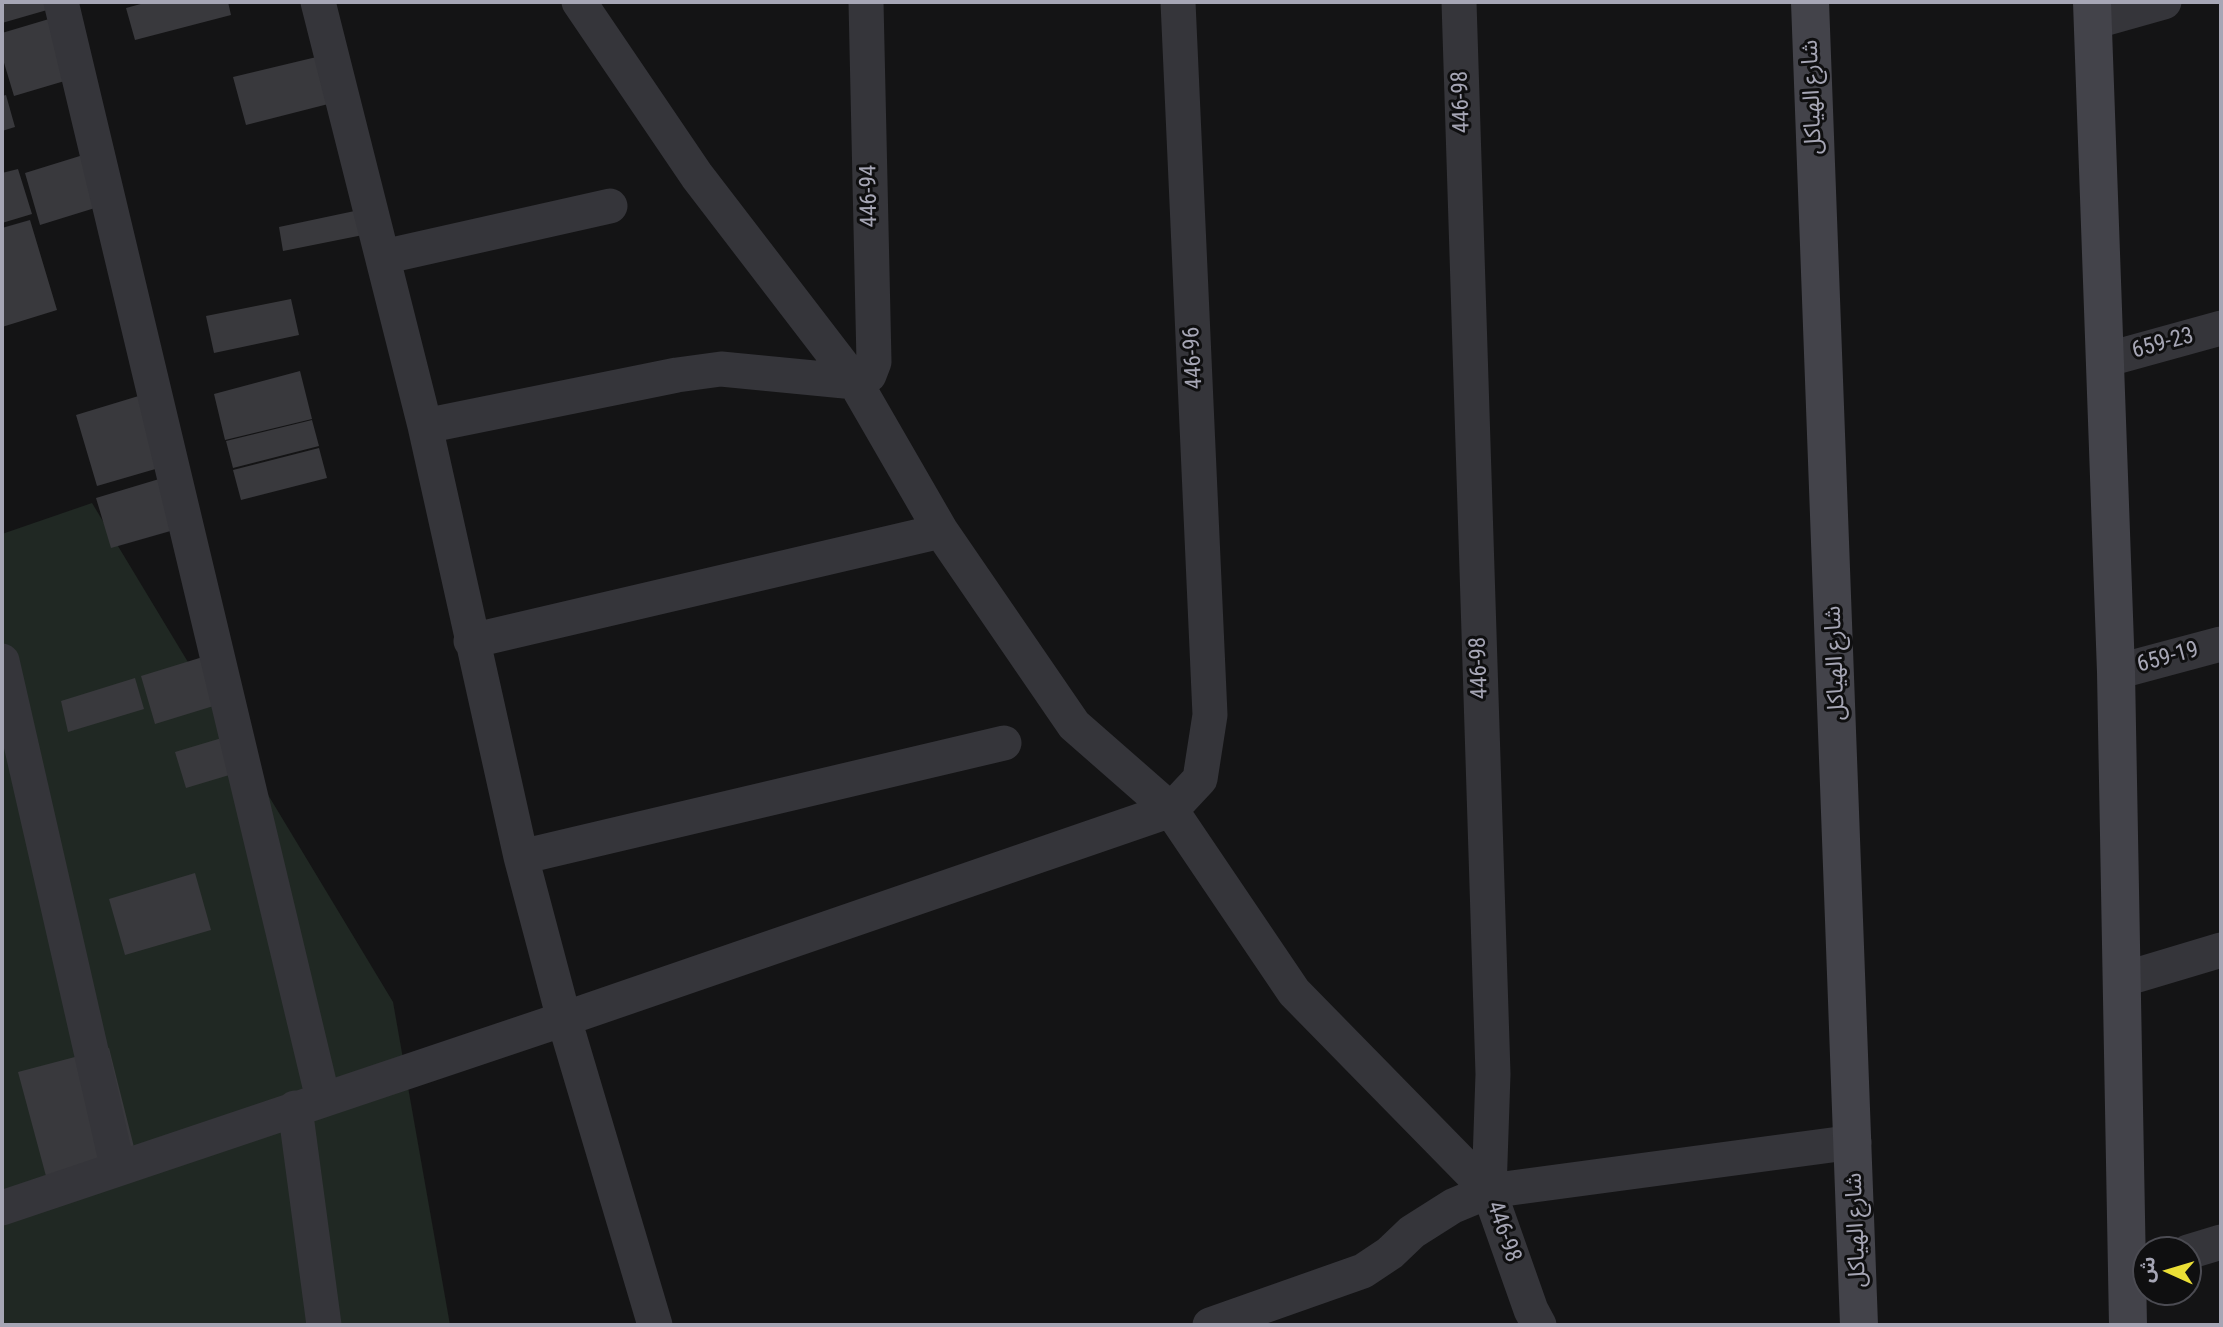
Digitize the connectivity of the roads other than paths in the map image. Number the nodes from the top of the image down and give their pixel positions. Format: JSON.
{"nodes":[{"id":1,"x":61,"y":2,"type":"edge"},
{"id":2,"x":318,"y":2,"type":"edge"},
{"id":3,"x":579,"y":2,"type":"edge"},
{"id":4,"x":866,"y":2,"type":"edge"},
{"id":5,"x":1178,"y":2,"type":"edge"},
{"id":6,"x":1459,"y":2,"type":"edge"},
{"id":7,"x":1810,"y":2,"type":"edge"},
{"id":8,"x":2164,"y":2,"type":"edge"},
{"id":9,"x":2092,"y":12,"type":"edge"},
{"id":10,"x":610,"y":206,"type":"dead end"},
{"id":11,"x":383,"y":257,"type":"junction"},
{"id":12,"x":2221,"y":328,"type":"edge"},
{"id":13,"x":2105,"y":360,"type":"junction"},
{"id":14,"x":855,"y":382,"type":"junction"},
{"id":15,"x":425,"y":426,"type":"junction"},
{"id":16,"x":941,"y":531,"type":"junction"},
{"id":17,"x":471,"y":642,"type":"junction"},
{"id":18,"x":2221,"y":644,"type":"edge"},
{"id":19,"x":2,"y":661,"type":"edge"},
{"id":20,"x":2116,"y":672,"type":"junction"},
{"id":21,"x":1004,"y":743,"type":"dead end"},
{"id":22,"x":1171,"y":810,"type":"junction"},
{"id":23,"x":521,"y":857,"type":"junction"},
{"id":24,"x":2221,"y":950,"type":"edge"},
{"id":25,"x":2121,"y":979,"type":"junction"},
{"id":26,"x":564,"y":1019,"type":"junction"},
{"id":27,"x":309,"y":1103,"type":"junction"},
{"id":28,"x":1854,"y":1142,"type":"junction"},
{"id":29,"x":118,"y":1168,"type":"junction"},
{"id":30,"x":1489,"y":1191,"type":"junction"},
{"id":31,"x":2,"y":1208,"type":"edge"},
{"id":32,"x":2134,"y":1236,"type":"edge"},
{"id":33,"x":2221,"y":1242,"type":"edge"},
{"id":34,"x":2202,"y":1248,"type":"edge"},
{"id":35,"x":2132,"y":1296,"type":"edge"},
{"id":36,"x":324,"y":1325,"type":"edge"},
{"id":37,"x":655,"y":1325,"type":"edge"},
{"id":38,"x":1210,"y":1325,"type":"edge"},
{"id":39,"x":1539,"y":1325,"type":"edge"},
{"id":40,"x":1859,"y":1325,"type":"edge"},
{"id":41,"x":2128,"y":1325,"type":"edge"}],
"edges":[{"from":1,"to":27,"type":"street"},
{"from":2,"to":11,"type":"street"},
{"from":3,"to":14,"type":"street"},
{"from":4,"to":14,"type":"street","name":"446-94"},
{"from":5,"to":22,"type":"street","name":"446-96"},
{"from":6,"to":30,"type":"street","name":"446-98"},
{"from":7,"to":28,"type":"street","name":"شارع الهياكل"},
{"from":8,"to":9,"type":"street"},
{"from":9,"to":13,"type":"street"},
{"from":10,"to":11,"type":"street"},
{"from":11,"to":15,"type":"street"},
{"from":12,"to":13,"type":"street","name":"659-23"},
{"from":13,"to":20,"type":"street"},
{"from":14,"to":15,"type":"street"},
{"from":14,"to":16,"type":"street"},
{"from":15,"to":17,"type":"street"},
{"from":16,"to":17,"type":"street"},
{"from":16,"to":22,"type":"street"},
{"from":17,"to":23,"type":"street"},
{"from":18,"to":20,"type":"street","name":"659-19"},
{"from":19,"to":29,"type":"street"},
{"from":20,"to":25,"type":"street"},
{"from":21,"to":23,"type":"street"},
{"from":22,"to":26,"type":"street"},
{"from":22,"to":30,"type":"street"},
{"from":23,"to":26,"type":"street"},
{"from":24,"to":25,"type":"street"},
{"from":25,"to":32,"type":"street"},
{"from":26,"to":27,"type":"street"},
{"from":26,"to":37,"type":"street"},
{"from":27,"to":29,"type":"street"},
{"from":27,"to":36,"type":"street"},
{"from":28,"to":30,"type":"street"},
{"from":28,"to":40,"type":"street","name":"شارع الهياكل"},
{"from":29,"to":31,"type":"street"},
{"from":30,"to":38,"type":"street"},
{"from":30,"to":39,"type":"street","name":"446-98"},
{"from":33,"to":34,"type":"street"},
{"from":35,"to":41,"type":"street"}]}
